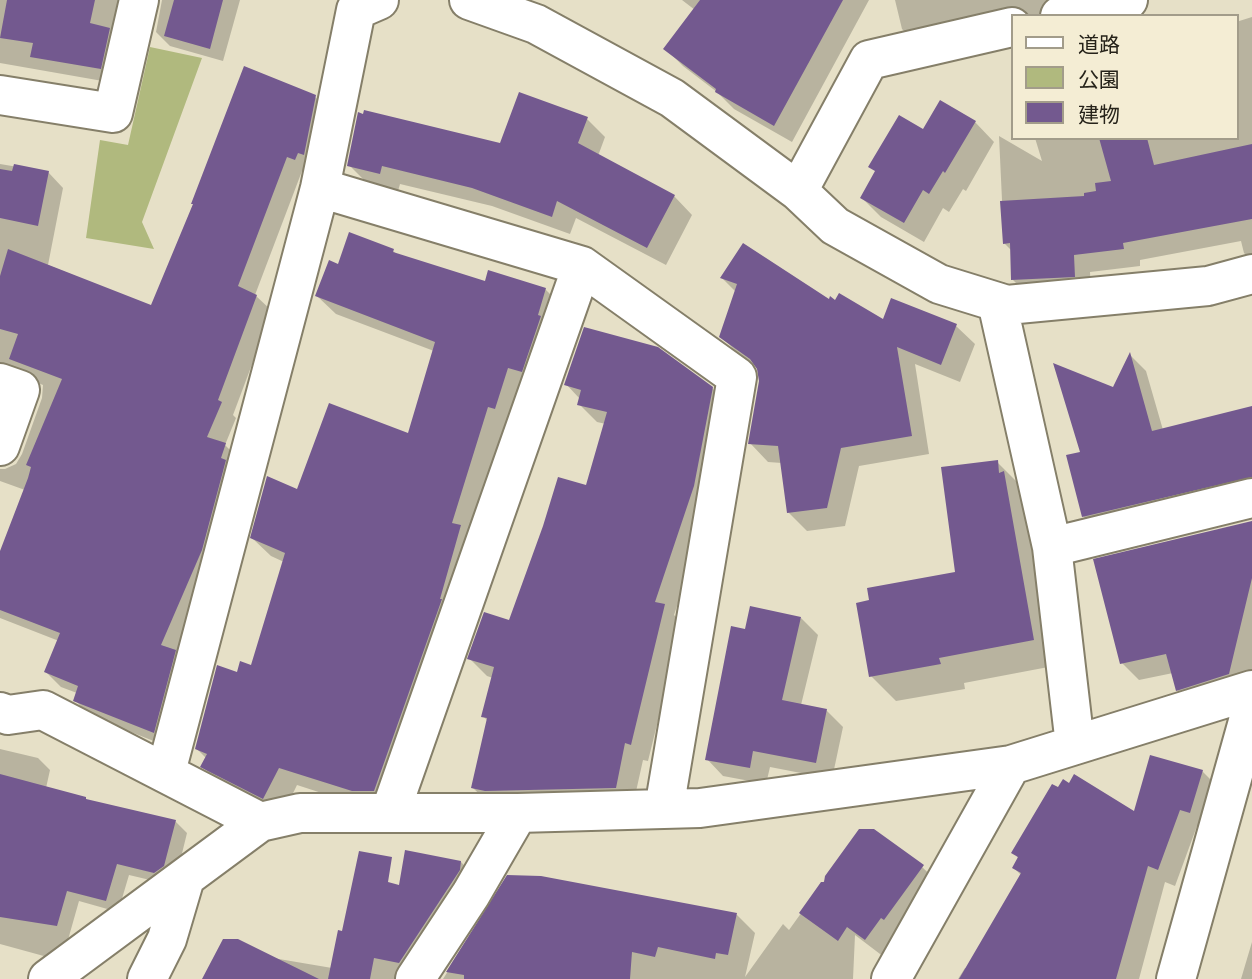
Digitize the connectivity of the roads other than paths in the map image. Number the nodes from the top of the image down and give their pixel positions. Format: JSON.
{"nodes":[{"id":1,"x":139,"y":0,"type":"edge"},
{"id":2,"x":379,"y":0,"type":"edge"},
{"id":3,"x":469,"y":0,"type":"edge"},
{"id":4,"x":1128,"y":0,"type":"edge"},
{"id":5,"x":1068,"y":14,"type":"edge"},
{"id":6,"x":1010,"y":27,"type":"edge"},
{"id":7,"x":0,"y":95,"type":"edge"},
{"id":8,"x":320,"y":188,"type":"junction"},
{"id":9,"x":798,"y":191,"type":"junction"},
{"id":10,"x":582,"y":266,"type":"junction"},
{"id":11,"x":1252,"y":274,"type":"edge"},
{"id":12,"x":997,"y":302,"type":"junction"},
{"id":13,"x":0,"y":383,"type":"edge"},
{"id":14,"x":0,"y":446,"type":"edge"},
{"id":15,"x":1252,"y":498,"type":"edge"},
{"id":16,"x":1052,"y":547,"type":"junction"},
{"id":17,"x":1252,"y":690,"type":"edge"},
{"id":18,"x":1252,"y":707,"type":"edge"},
{"id":19,"x":0,"y":712,"type":"edge"},
{"id":20,"x":1075,"y":745,"type":"junction"},
{"id":21,"x":1011,"y":765,"type":"junction"},
{"id":22,"x":166,"y":772,"type":"junction"},
{"id":23,"x":664,"y":809,"type":"junction"},
{"id":24,"x":390,"y":813,"type":"junction"},
{"id":25,"x":518,"y":813,"type":"junction"},
{"id":26,"x":260,"y":822,"type":"junction"},
{"id":27,"x":185,"y":878,"type":"junction"},
{"id":28,"x":48,"y":979,"type":"edge"},
{"id":29,"x":147,"y":979,"type":"edge"},
{"id":30,"x":415,"y":979,"type":"edge"},
{"id":31,"x":891,"y":979,"type":"edge"},
{"id":32,"x":1176,"y":979,"type":"edge"}],
"edges":[{"from":1,"to":7,"type":"street"},
{"from":2,"to":8,"type":"street"},
{"from":3,"to":9,"type":"street"},
{"from":4,"to":5,"type":"street"},
{"from":6,"to":9,"type":"street"},
{"from":8,"to":10,"type":"street"},
{"from":8,"to":22,"type":"street"},
{"from":9,"to":12,"type":"street"},
{"from":10,"to":23,"type":"street"},
{"from":10,"to":24,"type":"street"},
{"from":11,"to":12,"type":"street"},
{"from":12,"to":16,"type":"street"},
{"from":13,"to":14,"type":"street"},
{"from":15,"to":16,"type":"street"},
{"from":16,"to":20,"type":"street"},
{"from":17,"to":20,"type":"street"},
{"from":18,"to":32,"type":"street"},
{"from":19,"to":22,"type":"street"},
{"from":20,"to":21,"type":"street"},
{"from":21,"to":23,"type":"street"},
{"from":21,"to":31,"type":"street"},
{"from":22,"to":26,"type":"street"},
{"from":23,"to":25,"type":"street"},
{"from":24,"to":25,"type":"street"},
{"from":24,"to":26,"type":"street"},
{"from":25,"to":30,"type":"street"},
{"from":26,"to":27,"type":"street"},
{"from":27,"to":28,"type":"street"},
{"from":27,"to":29,"type":"street"}]}
